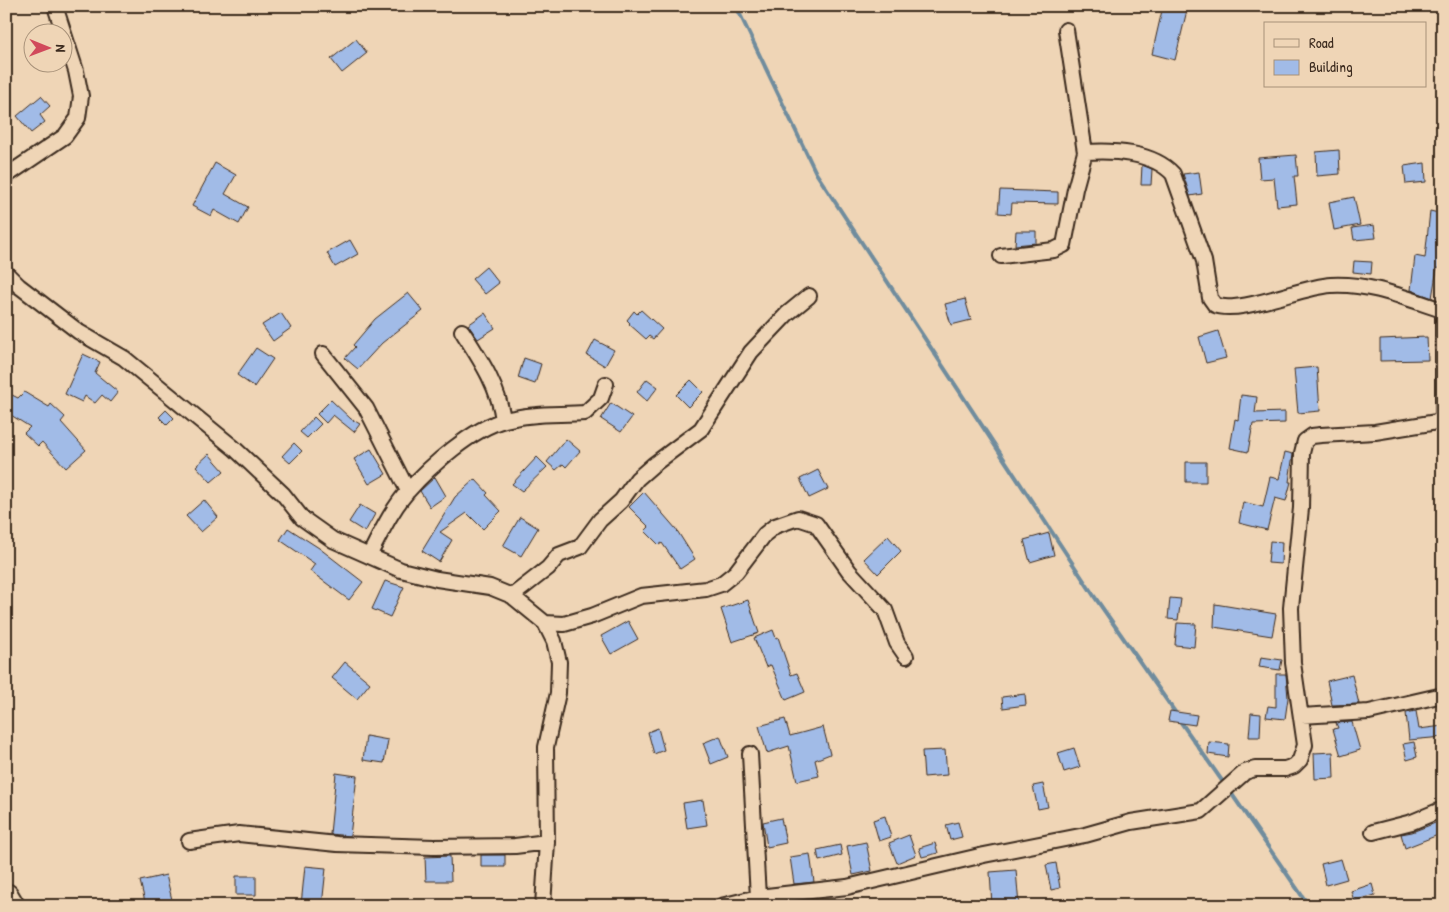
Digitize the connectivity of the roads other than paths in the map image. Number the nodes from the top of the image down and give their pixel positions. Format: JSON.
{"nodes":[{"id":1,"x":56,"y":6,"type":"edge"},
{"id":2,"x":1066,"y":30,"type":"dead end"},
{"id":3,"x":1085,"y":152,"type":"junction"},
{"id":4,"x":6,"y":176,"type":"edge"},
{"id":5,"x":1002,"y":256,"type":"dead end"},
{"id":6,"x":6,"y":273,"type":"edge"},
{"id":7,"x":809,"y":296,"type":"dead end"},
{"id":8,"x":1442,"y":310,"type":"edge"},
{"id":9,"x":462,"y":331,"type":"dead end"},
{"id":10,"x":323,"y":354,"type":"dead end"},
{"id":11,"x":606,"y":384,"type":"dead end"},
{"id":12,"x":1443,"y":416,"type":"edge"},
{"id":13,"x":503,"y":420,"type":"junction"},
{"id":14,"x":1443,"y":421,"type":"edge"},
{"id":15,"x":408,"y":491,"type":"junction"},
{"id":16,"x":369,"y":556,"type":"junction"},
{"id":17,"x":512,"y":596,"type":"junction"},
{"id":18,"x":545,"y":623,"type":"junction"},
{"id":19,"x":906,"y":656,"type":"dead end"},
{"id":20,"x":1443,"y":695,"type":"edge"},
{"id":21,"x":1301,"y":716,"type":"junction"},
{"id":22,"x":750,"y":754,"type":"dead end"},
{"id":23,"x":1443,"y":809,"type":"edge"},
{"id":24,"x":1373,"y":832,"type":"dead end"},
{"id":25,"x":189,"y":841,"type":"dead end"},
{"id":26,"x":547,"y":842,"type":"junction"},
{"id":27,"x":6,"y":896,"type":"edge"},
{"id":28,"x":758,"y":897,"type":"junction"},
{"id":29,"x":12,"y":906,"type":"edge"},
{"id":30,"x":542,"y":906,"type":"edge"},
{"id":31,"x":721,"y":906,"type":"edge"}],
"edges":[{"from":1,"to":4,"type":"street"},
{"from":2,"to":3,"type":"street"},
{"from":3,"to":5,"type":"street"},
{"from":3,"to":8,"type":"street"},
{"from":6,"to":16,"type":"street"},
{"from":7,"to":17,"type":"street"},
{"from":8,"to":12,"type":"street"},
{"from":9,"to":13,"type":"street"},
{"from":10,"to":15,"type":"street"},
{"from":11,"to":13,"type":"street"},
{"from":13,"to":15,"type":"street"},
{"from":14,"to":21,"type":"street"},
{"from":15,"to":16,"type":"street"},
{"from":16,"to":17,"type":"street"},
{"from":17,"to":18,"type":"street"},
{"from":18,"to":19,"type":"street"},
{"from":18,"to":26,"type":"street"},
{"from":20,"to":21,"type":"street"},
{"from":21,"to":28,"type":"street"},
{"from":22,"to":28,"type":"street"},
{"from":23,"to":24,"type":"street"},
{"from":25,"to":26,"type":"street"},
{"from":26,"to":30,"type":"street"},
{"from":27,"to":29,"type":"highway"},
{"from":28,"to":31,"type":"street"}]}
